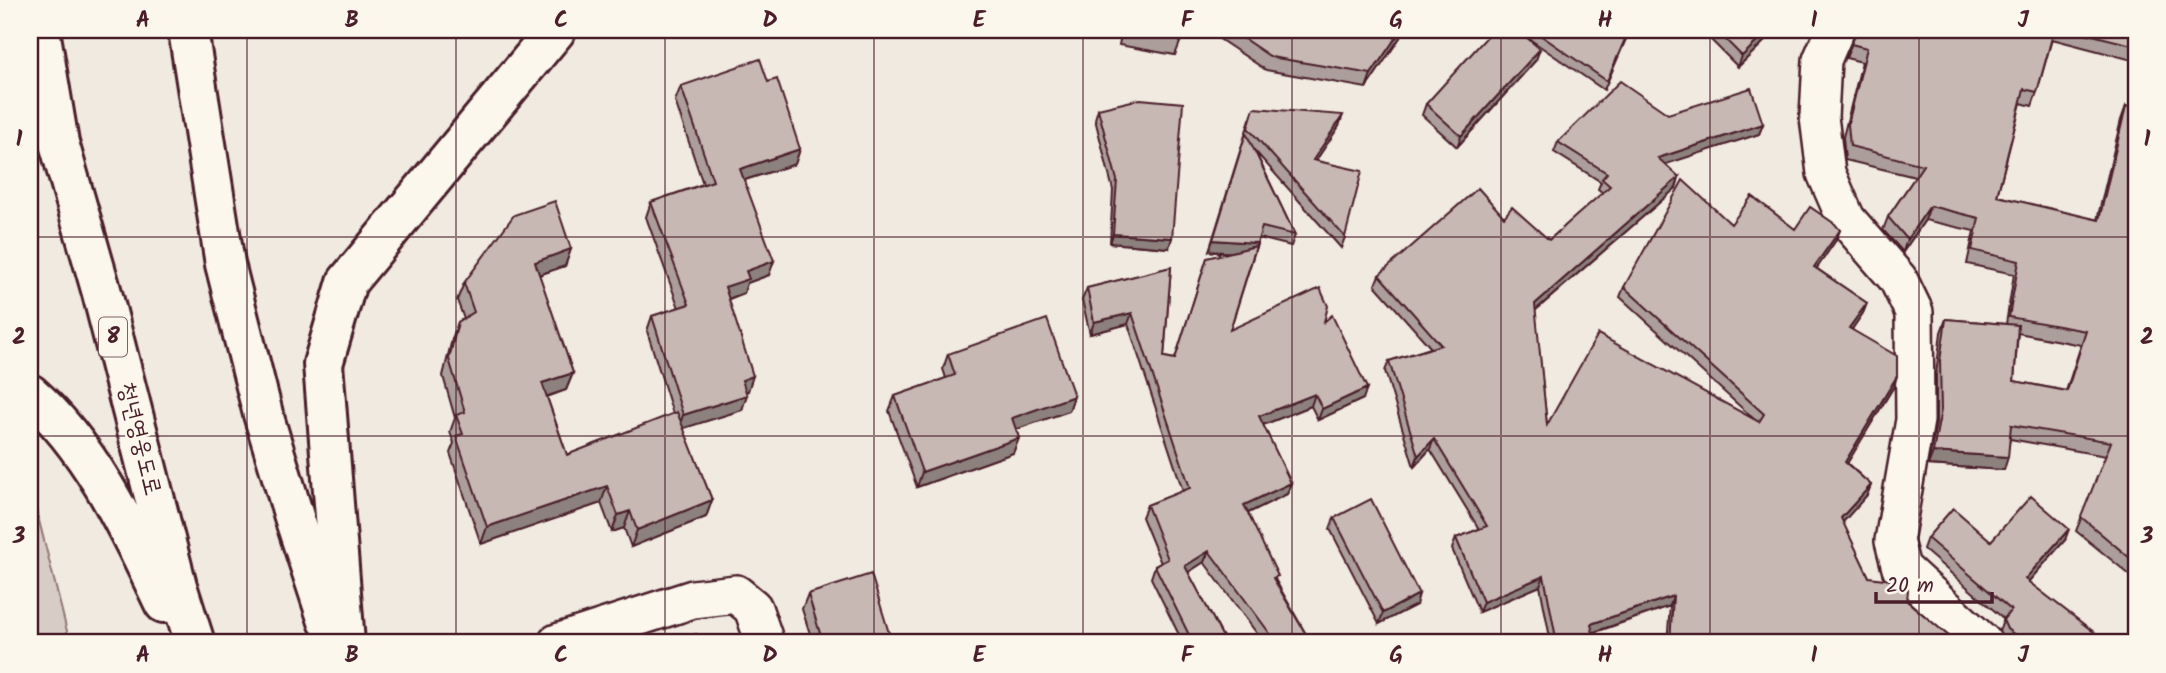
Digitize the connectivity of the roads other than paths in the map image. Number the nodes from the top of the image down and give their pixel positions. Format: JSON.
{"nodes":[{"id":1,"x":40,"y":30,"type":"edge"},
{"id":2,"x":188,"y":30,"type":"edge"},
{"id":3,"x":556,"y":30,"type":"edge"},
{"id":4,"x":1835,"y":30,"type":"edge"},
{"id":5,"x":30,"y":394,"type":"edge"},
{"id":6,"x":183,"y":643,"type":"edge"},
{"id":7,"x":195,"y":643,"type":"edge"},
{"id":8,"x":335,"y":643,"type":"edge"},
{"id":9,"x":345,"y":643,"type":"edge"},
{"id":10,"x":556,"y":643,"type":"edge"},
{"id":11,"x":765,"y":643,"type":"edge"},
{"id":12,"x":1983,"y":643,"type":"edge"}],
"edges":[{"from":1,"to":7,"type":"highway","name":"청년영웅도로","number":"8"},
{"from":2,"to":8,"type":"highway"},
{"from":3,"to":9,"type":"highway"},
{"from":4,"to":12,"type":"street"},
{"from":5,"to":6,"type":"highway"},
{"from":10,"to":11,"type":"street"}]}
